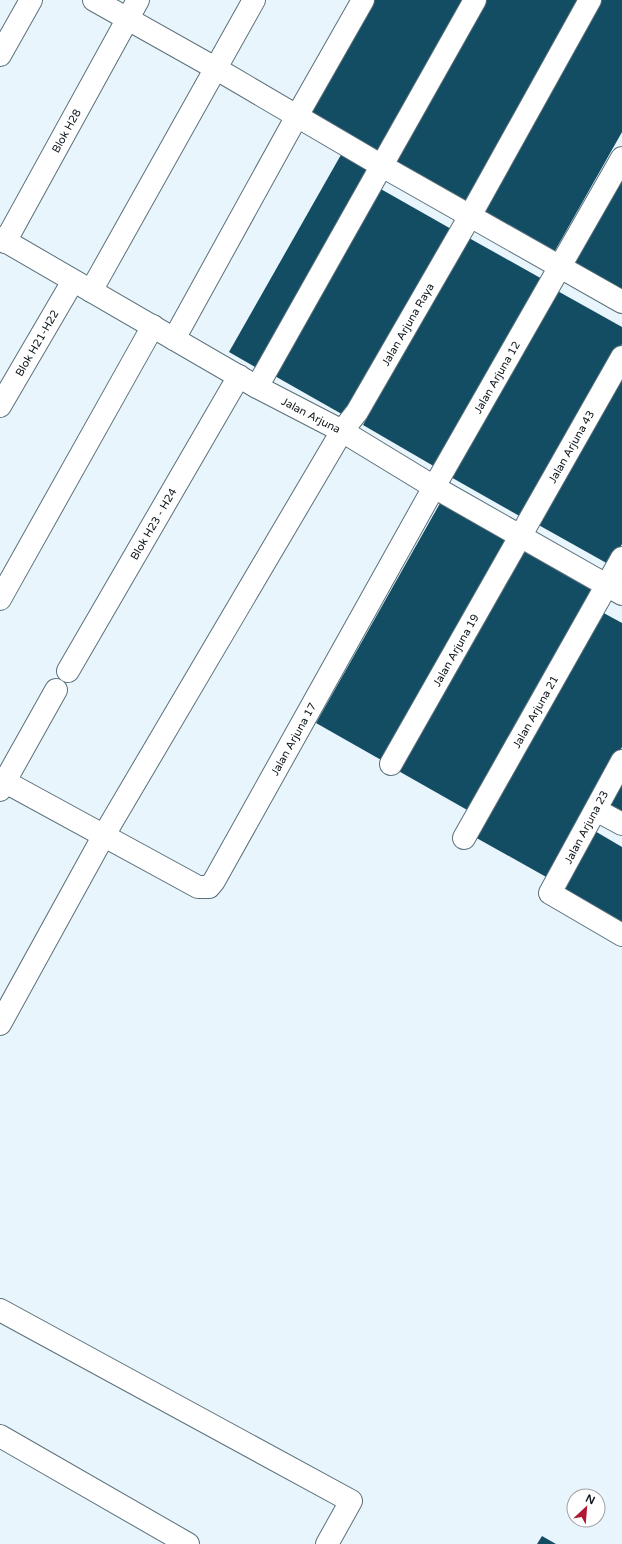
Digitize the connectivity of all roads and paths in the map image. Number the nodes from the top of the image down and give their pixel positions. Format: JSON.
{"nodes":[{"id":1,"x":31,"y":0,"type":"edge"},
{"id":2,"x":94,"y":0,"type":"edge"},
{"id":3,"x":138,"y":0,"type":"edge"},
{"id":4,"x":254,"y":0,"type":"edge"},
{"id":5,"x":363,"y":0,"type":"edge"},
{"id":6,"x":475,"y":0,"type":"edge"},
{"id":7,"x":590,"y":0,"type":"edge"},
{"id":8,"x":127,"y":19,"type":"junction"},
{"id":9,"x":0,"y":55,"type":"edge"},
{"id":10,"x":215,"y":68,"type":"junction"},
{"id":11,"x":297,"y":116,"type":"junction"},
{"id":12,"x":622,"y":158,"type":"edge"},
{"id":13,"x":382,"y":166,"type":"junction"},
{"id":14,"x":470,"y":216,"type":"junction"},
{"id":15,"x":3,"y":240,"type":"edge"},
{"id":16,"x":560,"y":267,"type":"junction"},
{"id":17,"x":82,"y":286,"type":"junction"},
{"id":18,"x":622,"y":302,"type":"edge"},
{"id":19,"x":153,"y":326,"type":"junction"},
{"id":20,"x":174,"y":339,"type":"junction"},
{"id":21,"x":622,"y":357,"type":"edge"},
{"id":22,"x":239,"y":376,"type":"junction"},
{"id":23,"x":257,"y":387,"type":"junction"},
{"id":24,"x":0,"y":406,"type":"edge"},
{"id":25,"x":342,"y":431,"type":"junction"},
{"id":26,"x":434,"y":487,"type":"junction"},
{"id":27,"x":520,"y":536,"type":"junction"},
{"id":28,"x":622,"y":558,"type":"edge"},
{"id":29,"x":614,"y":590,"type":"edge"},
{"id":30,"x":0,"y":599,"type":"edge"},
{"id":31,"x":68,"y":671,"type":"dead end"},
{"id":32,"x":56,"y":690,"type":"dead end"},
{"id":33,"x":622,"y":761,"type":"edge"},
{"id":34,"x":391,"y":764,"type":"dead end"},
{"id":35,"x":2,"y":784,"type":"edge"},
{"id":36,"x":596,"y":810,"type":"junction"},
{"id":37,"x":622,"y":824,"type":"edge"},
{"id":38,"x":104,"y":835,"type":"junction"},
{"id":39,"x":464,"y":838,"type":"dead end"},
{"id":40,"x":622,"y":935,"type":"edge"},
{"id":41,"x":0,"y":1024,"type":"edge"},
{"id":42,"x":0,"y":1310,"type":"edge"},
{"id":43,"x":0,"y":1436,"type":"edge"},
{"id":44,"x":188,"y":1544,"type":"edge"},
{"id":45,"x":327,"y":1544,"type":"edge"}],
"edges":[{"from":1,"to":9,"type":"street"},
{"from":2,"to":8,"type":"street"},
{"from":3,"to":8,"type":"street","name":"Blok H28"},
{"from":4,"to":10,"type":"street","name":"Blok H21-H22"},
{"from":5,"to":11,"type":"street"},
{"from":6,"to":13,"type":"street"},
{"from":7,"to":14,"type":"street","name":"Jalan Arjuna Raya"},
{"from":8,"to":10,"type":"street"},
{"from":8,"to":15,"type":"street","name":"Blok H28"},
{"from":10,"to":11,"type":"street"},
{"from":10,"to":17,"type":"street","name":"Blok H21-H22"},
{"from":11,"to":13,"type":"street"},
{"from":11,"to":20,"type":"street"},
{"from":12,"to":16,"type":"street","name":"Jalan Arjuna 12"},
{"from":13,"to":14,"type":"street"},
{"from":13,"to":23,"type":"street"},
{"from":14,"to":16,"type":"street"},
{"from":14,"to":25,"type":"street","name":"Jalan Arjuna Raya"},
{"from":15,"to":17,"type":"street","name":"Jalan Arjuna"},
{"from":16,"to":18,"type":"street"},
{"from":16,"to":26,"type":"street","name":"Jalan Arjuna 12"},
{"from":17,"to":19,"type":"street","name":"Jalan Arjuna"},
{"from":17,"to":24,"type":"street","name":"Blok H21-H22"},
{"from":19,"to":20,"type":"street","name":"Jalan Arjuna"},
{"from":19,"to":30,"type":"street"},
{"from":20,"to":22,"type":"street","name":"Jalan Arjuna"},
{"from":21,"to":27,"type":"street","name":"Jalan Arjuna 43"},
{"from":22,"to":23,"type":"street","name":"Jalan Arjuna"},
{"from":22,"to":31,"type":"street","name":"Blok H23 - H24"},
{"from":23,"to":25,"type":"street","name":"Jalan Arjuna"},
{"from":25,"to":26,"type":"street","name":"Jalan Arjuna"},
{"from":25,"to":38,"type":"street","name":"Jalan Arjuna Raya"},
{"from":26,"to":27,"type":"street","name":"Jalan Arjuna"},
{"from":26,"to":38,"type":"street","name":"Jalan Arjuna 17"},
{"from":27,"to":29,"type":"street","name":"Jalan Arjuna"},
{"from":27,"to":34,"type":"street","name":"Jalan Arjuna 19"},
{"from":28,"to":29,"type":"street","name":"Jalan Arjuna 21"},
{"from":29,"to":39,"type":"street","name":"Jalan Arjuna 21"},
{"from":32,"to":35,"type":"street"},
{"from":33,"to":36,"type":"street","name":"Jalan Arjuna 23"},
{"from":35,"to":38,"type":"street"},
{"from":36,"to":37,"type":"street"},
{"from":36,"to":40,"type":"street","name":"Jalan Arjuna 23"},
{"from":38,"to":41,"type":"street","name":"Jalan Arjuna Raya"},
{"from":42,"to":45,"type":"street"},
{"from":43,"to":44,"type":"street"}]}
